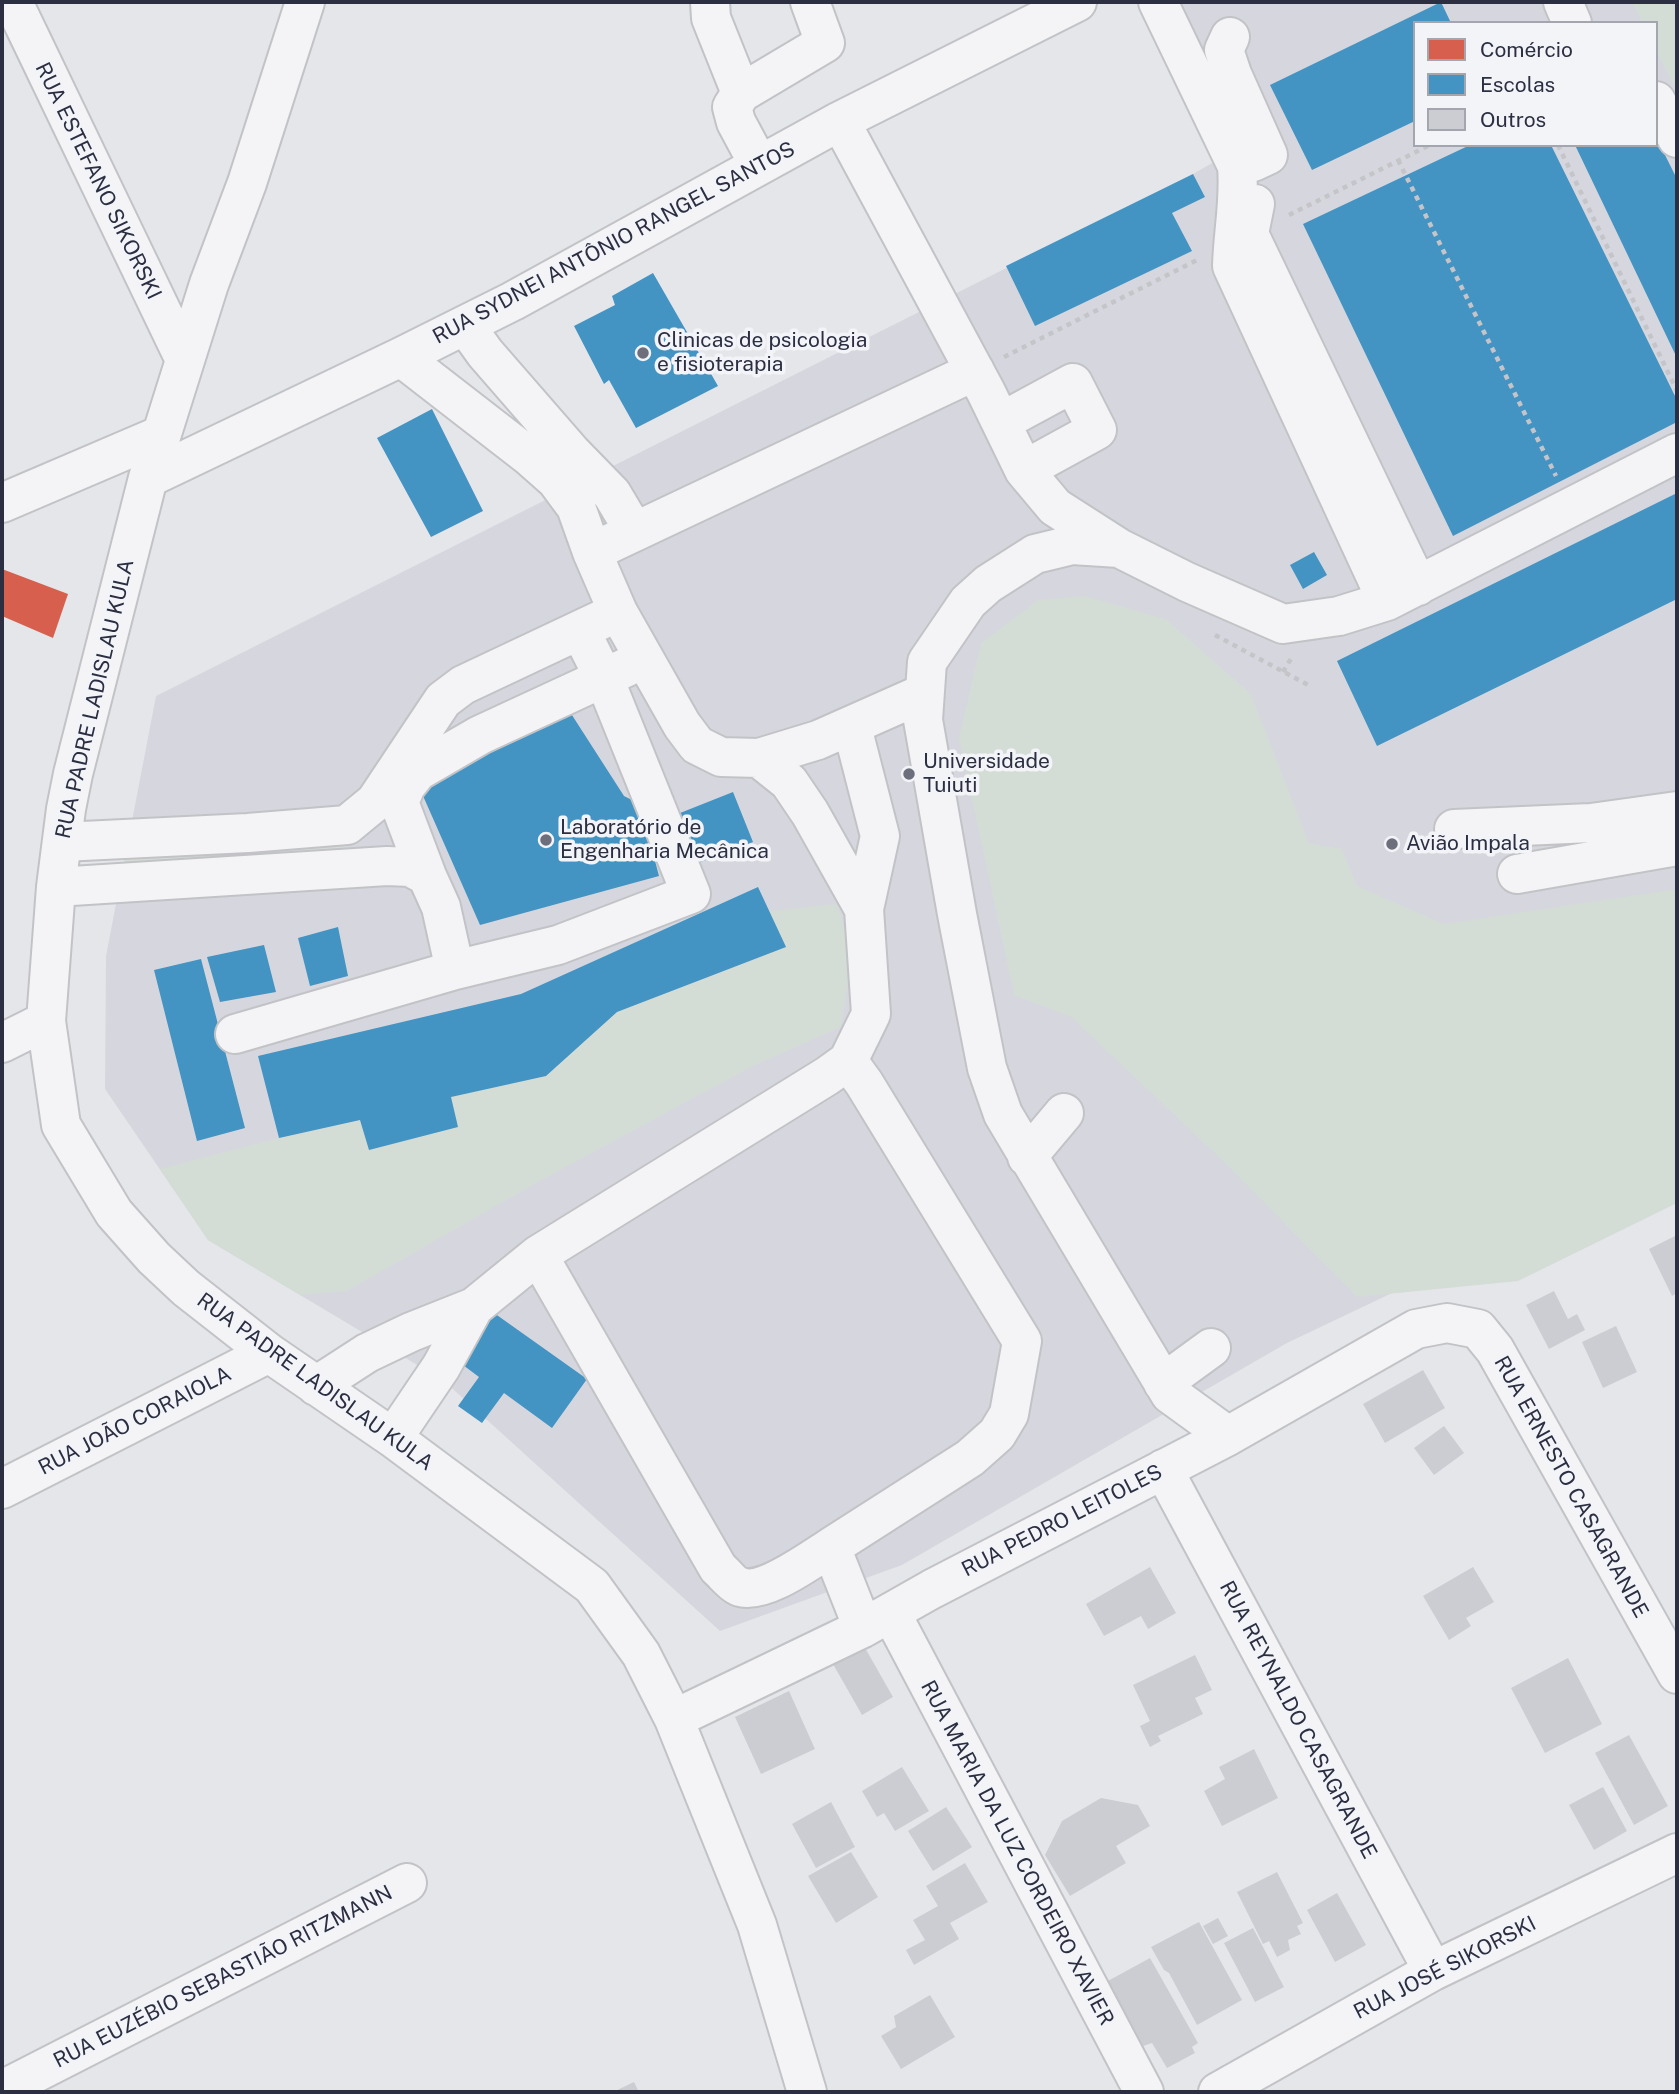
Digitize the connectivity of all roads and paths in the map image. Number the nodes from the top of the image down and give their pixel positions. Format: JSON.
{"nodes":[{"id":1,"x":13,"y":2,"type":"edge"},
{"id":2,"x":305,"y":2,"type":"edge"},
{"id":3,"x":710,"y":2,"type":"edge"},
{"id":4,"x":810,"y":2,"type":"edge"},
{"id":5,"x":1077,"y":2,"type":"edge"},
{"id":6,"x":1563,"y":2,"type":"edge"},
{"id":7,"x":1176,"y":3,"type":"edge"},
{"id":8,"x":1571,"y":21,"type":"edge"},
{"id":9,"x":1230,"y":37,"type":"dead end"},
{"id":10,"x":741,"y":93,"type":"junction"},
{"id":11,"x":1658,"y":105,"type":"edge"},
{"id":12,"x":840,"y":121,"type":"junction"},
{"id":13,"x":1677,"y":138,"type":"edge"},
{"id":14,"x":1426,"y":147,"type":"edge"},
{"id":15,"x":1559,"y":147,"type":"edge"},
{"id":16,"x":1398,"y":160,"type":"junction"},
{"id":17,"x":1253,"y":162,"type":"junction"},
{"id":18,"x":759,"y":165,"type":"junction"},
{"id":19,"x":1241,"y":238,"type":"junction"},
{"id":20,"x":465,"y":325,"type":"junction"},
{"id":21,"x":401,"y":357,"type":"junction"},
{"id":22,"x":185,"y":360,"type":"junction"},
{"id":23,"x":975,"y":371,"type":"junction"},
{"id":24,"x":1677,"y":391,"type":"edge"},
{"id":25,"x":1001,"y":422,"type":"junction"},
{"id":26,"x":161,"y":435,"type":"junction"},
{"id":27,"x":1677,"y":453,"type":"edge"},
{"id":28,"x":1024,"y":470,"type":"junction"},
{"id":29,"x":148,"y":478,"type":"junction"},
{"id":30,"x":2,"y":503,"type":"edge"},
{"id":31,"x":1572,"y":507,"type":"junction"},
{"id":32,"x":635,"y":530,"type":"junction"},
{"id":33,"x":1119,"y":548,"type":"junction"},
{"id":34,"x":592,"y":552,"type":"junction"},
{"id":35,"x":1403,"y":593,"type":"junction"},
{"id":36,"x":618,"y":612,"type":"junction"},
{"id":37,"x":1204,"y":629,"type":"dead end"},
{"id":38,"x":580,"y":631,"type":"junction"},
{"id":39,"x":644,"y":658,"type":"junction"},
{"id":40,"x":604,"y":678,"type":"junction"},
{"id":41,"x":1310,"y":686,"type":"dead end"},
{"id":42,"x":924,"y":693,"type":"junction"},
{"id":43,"x":852,"y":727,"type":"junction"},
{"id":44,"x":760,"y":758,"type":"junction"},
{"id":45,"x":399,"y":802,"type":"junction"},
{"id":46,"x":1677,"y":811,"type":"edge"},
{"id":47,"x":1454,"y":829,"type":"dead end"},
{"id":48,"x":62,"y":842,"type":"junction"},
{"id":49,"x":1677,"y":846,"type":"edge"},
{"id":50,"x":360,"y":868,"type":"junction"},
{"id":51,"x":1517,"y":874,"type":"dead end"},
{"id":52,"x":427,"y":876,"type":"junction"},
{"id":53,"x":56,"y":887,"type":"junction"},
{"id":54,"x":864,"y":909,"type":"junction"},
{"id":55,"x":455,"y":970,"type":"junction"},
{"id":56,"x":46,"y":1021,"type":"junction"},
{"id":57,"x":235,"y":1034,"type":"dead end"},
{"id":58,"x":2,"y":1043,"type":"edge"},
{"id":59,"x":848,"y":1061,"type":"junction"},
{"id":60,"x":1064,"y":1113,"type":"dead end"},
{"id":61,"x":1027,"y":1157,"type":"junction"},
{"id":62,"x":538,"y":1255,"type":"junction"},
{"id":63,"x":474,"y":1307,"type":"junction"},
{"id":64,"x":1447,"y":1323,"type":"joint"},
{"id":65,"x":1211,"y":1348,"type":"dead end"},
{"id":66,"x":269,"y":1353,"type":"junction"},
{"id":67,"x":1163,"y":1383,"type":"junction"},
{"id":68,"x":316,"y":1386,"type":"junction"},
{"id":69,"x":1227,"y":1436,"type":"junction"},
{"id":70,"x":393,"y":1438,"type":"junction"},
{"id":71,"x":1163,"y":1469,"type":"junction"},
{"id":72,"x":2,"y":1489,"type":"edge"},
{"id":73,"x":831,"y":1546,"type":"junction"},
{"id":74,"x":877,"y":1620,"type":"junction"},
{"id":75,"x":1677,"y":1674,"type":"edge"},
{"id":76,"x":674,"y":1718,"type":"junction"},
{"id":77,"x":1677,"y":1853,"type":"edge"},
{"id":78,"x":407,"y":1883,"type":"dead end"},
{"id":79,"x":1433,"y":1971,"type":"junction"},
{"id":80,"x":2,"y":2090,"type":"edge"},
{"id":81,"x":807,"y":2092,"type":"edge"},
{"id":82,"x":1144,"y":2092,"type":"edge"},
{"id":83,"x":1218,"y":2092,"type":"edge"}],
"edges":[{"from":1,"to":22,"type":"street","name":"RUA ESTEFANO SIKORSKI"},
{"from":2,"to":22,"type":"street","name":"RUA PADRE LADISLAU KULA"},
{"from":3,"to":10,"type":"street"},
{"from":4,"to":10,"type":"street"},
{"from":5,"to":12,"type":"street","name":"RUA SYDNEI ANTÔNIO RANGEL SANTOS"},
{"from":6,"to":8,"type":"street"},
{"from":7,"to":17,"type":"street"},
{"from":7,"to":19,"type":"street"},
{"from":9,"to":17,"type":"street"},
{"from":10,"to":18,"type":"street"},
{"from":11,"to":13,"type":"street"},
{"from":12,"to":18,"type":"street","name":"RUA SYDNEI ANTÔNIO RANGEL SANTOS"},
{"from":12,"to":23,"type":"street"},
{"from":14,"to":16,"type":"path"},
{"from":15,"to":24,"type":"path"},
{"from":16,"to":19,"type":"path"},
{"from":16,"to":31,"type":"path"},
{"from":17,"to":19,"type":"street"},
{"from":18,"to":20,"type":"street","name":"RUA SYDNEI ANTÔNIO RANGEL SANTOS"},
{"from":19,"to":23,"type":"path"},
{"from":19,"to":35,"type":"street"},
{"from":20,"to":21,"type":"street","name":"RUA SYDNEI ANTÔNIO RANGEL SANTOS"},
{"from":20,"to":32,"type":"street"},
{"from":21,"to":29,"type":"street","name":"RUA SYDNEI ANTÔNIO RANGEL SANTOS"},
{"from":21,"to":34,"type":"street"},
{"from":22,"to":26,"type":"street","name":"RUA PADRE LADISLAU KULA"},
{"from":23,"to":25,"type":"street"},
{"from":23,"to":32,"type":"street"},
{"from":25,"to":28,"type":"street"},
{"from":25,"to":28,"type":"street"},
{"from":26,"to":29,"type":"street","name":"RUA PADRE LADISLAU KULA"},
{"from":26,"to":30,"type":"street"},
{"from":27,"to":31,"type":"street"},
{"from":28,"to":33,"type":"street"},
{"from":29,"to":48,"type":"street","name":"RUA PADRE LADISLAU KULA"},
{"from":31,"to":35,"type":"street"},
{"from":32,"to":34,"type":"street"},
{"from":33,"to":35,"type":"street"},
{"from":33,"to":42,"type":"street"},
{"from":34,"to":36,"type":"street"},
{"from":36,"to":38,"type":"street"},
{"from":36,"to":39,"type":"street"},
{"from":37,"to":41,"type":"path"},
{"from":38,"to":40,"type":"street"},
{"from":38,"to":48,"type":"street"},
{"from":39,"to":40,"type":"street"},
{"from":39,"to":44,"type":"street"},
{"from":40,"to":45,"type":"street"},
{"from":40,"to":55,"type":"street"},
{"from":42,"to":43,"type":"street"},
{"from":42,"to":61,"type":"street"},
{"from":43,"to":44,"type":"street"},
{"from":43,"to":54,"type":"street"},
{"from":44,"to":54,"type":"street"},
{"from":45,"to":50,"type":"street"},
{"from":45,"to":52,"type":"street"},
{"from":46,"to":47,"type":"street"},
{"from":48,"to":53,"type":"street","name":"RUA PADRE LADISLAU KULA"},
{"from":49,"to":51,"type":"street"},
{"from":50,"to":52,"type":"street"},
{"from":50,"to":53,"type":"street"},
{"from":52,"to":55,"type":"street"},
{"from":53,"to":56,"type":"street","name":"RUA PADRE LADISLAU KULA"},
{"from":54,"to":59,"type":"street"},
{"from":55,"to":57,"type":"street"},
{"from":56,"to":58,"type":"street"},
{"from":56,"to":66,"type":"street","name":"RUA PADRE LADISLAU KULA"},
{"from":59,"to":62,"type":"street"},
{"from":59,"to":73,"type":"street"},
{"from":60,"to":61,"type":"street"},
{"from":61,"to":67,"type":"street"},
{"from":62,"to":63,"type":"street"},
{"from":62,"to":73,"type":"street"},
{"from":63,"to":68,"type":"street"},
{"from":63,"to":70,"type":"street"},
{"from":64,"to":69,"type":"street","name":"RUA PEDRO LEITOLES"},
{"from":64,"to":75,"type":"street","name":"RUA ERNESTO CASAGRANDE"},
{"from":65,"to":67,"type":"street"},
{"from":66,"to":68,"type":"street","name":"RUA PADRE LADISLAU KULA"},
{"from":66,"to":72,"type":"street","name":"RUA JOÃO CORAIOLA"},
{"from":67,"to":69,"type":"street"},
{"from":68,"to":70,"type":"street","name":"RUA PADRE LADISLAU KULA"},
{"from":69,"to":71,"type":"street","name":"RUA PEDRO LEITOLES"},
{"from":70,"to":76,"type":"street","name":"RUA PADRE LADISLAU KULA"},
{"from":71,"to":74,"type":"street","name":"RUA PEDRO LEITOLES"},
{"from":71,"to":79,"type":"street","name":"RUA REYNALDO CASAGRANDE"},
{"from":73,"to":74,"type":"street","name":"RUA MARIA DA LUZ CORDEIRO XAVIER"},
{"from":74,"to":76,"type":"street","name":"RUA PEDRO LEITOLES"},
{"from":74,"to":82,"type":"street","name":"RUA MARIA DA LUZ CORDEIRO XAVIER"},
{"from":76,"to":81,"type":"street","name":"RUA PADRE LADISLAU KULA"},
{"from":77,"to":79,"type":"street","name":"RUA JOSÉ SIKORSKI"},
{"from":78,"to":80,"type":"street","name":"RUA EUZÉBIO SEBASTIÃO RITZMANN"},
{"from":79,"to":83,"type":"street","name":"RUA JOSÉ SIKORSKI"}]}
